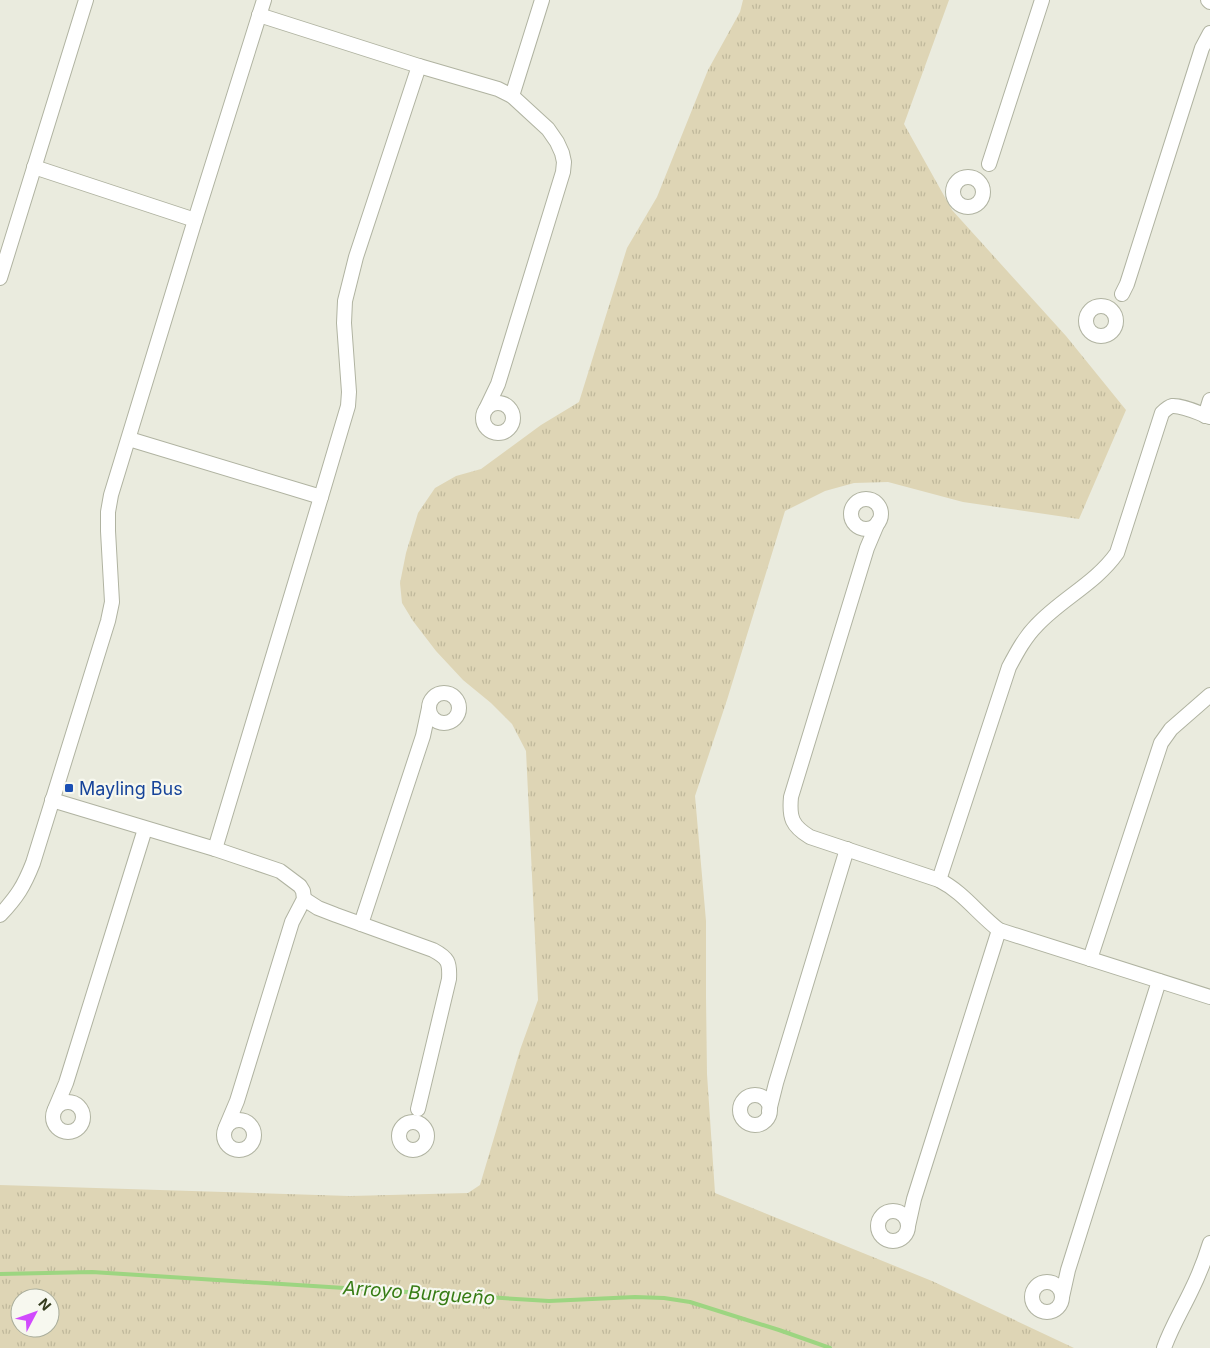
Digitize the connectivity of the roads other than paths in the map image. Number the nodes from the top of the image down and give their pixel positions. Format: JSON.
{"nodes":[{"id":1,"x":86,"y":0,"type":"edge"},
{"id":2,"x":264,"y":0,"type":"edge"},
{"id":3,"x":542,"y":0,"type":"edge"},
{"id":4,"x":1042,"y":0,"type":"edge"},
{"id":5,"x":260,"y":15,"type":"junction"},
{"id":6,"x":1210,"y":33,"type":"edge"},
{"id":7,"x":419,"y":66,"type":"junction"},
{"id":8,"x":512,"y":96,"type":"junction"},
{"id":9,"x":989,"y":164,"type":"junction"},
{"id":10,"x":34,"y":166,"type":"junction"},
{"id":11,"x":972,"y":177,"type":"junction"},
{"id":12,"x":983,"y":192,"type":"junction"},
{"id":13,"x":195,"y":220,"type":"junction"},
{"id":14,"x":0,"y":278,"type":"edge"},
{"id":15,"x":1122,"y":294,"type":"junction"},
{"id":16,"x":1105,"y":307,"type":"junction"},
{"id":17,"x":1116,"y":322,"type":"junction"},
{"id":18,"x":498,"y":384,"type":"junction"},
{"id":19,"x":1210,"y":400,"type":"edge"},
{"id":20,"x":504,"y":404,"type":"junction"},
{"id":21,"x":486,"y":409,"type":"junction"},
{"id":22,"x":1208,"y":416,"type":"edge"},
{"id":23,"x":129,"y":439,"type":"junction"},
{"id":24,"x":321,"y":497,"type":"junction"},
{"id":25,"x":878,"y":522,"type":"junction"},
{"id":26,"x":861,"y":528,"type":"junction"},
{"id":27,"x":867,"y":548,"type":"junction"},
{"id":28,"x":1210,"y":695,"type":"edge"},
{"id":29,"x":429,"y":708,"type":"junction"},
{"id":30,"x":440,"y":723,"type":"junction"},
{"id":31,"x":423,"y":736,"type":"junction"},
{"id":32,"x":52,"y":800,"type":"junction"},
{"id":33,"x":145,"y":829,"type":"junction"},
{"id":34,"x":215,"y":849,"type":"junction"},
{"id":35,"x":847,"y":849,"type":"junction"},
{"id":36,"x":939,"y":880,"type":"junction"},
{"id":37,"x":304,"y":898,"type":"junction"},
{"id":38,"x":0,"y":915,"type":"edge"},
{"id":39,"x":361,"y":924,"type":"junction"},
{"id":40,"x":999,"y":930,"type":"junction"},
{"id":41,"x":1090,"y":958,"type":"junction"},
{"id":42,"x":1159,"y":981,"type":"junction"},
{"id":43,"x":1210,"y":997,"type":"edge"},
{"id":44,"x":66,"y":1083,"type":"junction"},
{"id":45,"x":776,"y":1083,"type":"junction"},
{"id":46,"x":758,"y":1096,"type":"junction"},
{"id":47,"x":237,"y":1101,"type":"junction"},
{"id":48,"x":73,"y":1104,"type":"junction"},
{"id":49,"x":55,"y":1109,"type":"junction"},
{"id":50,"x":418,"y":1109,"type":"junction"},
{"id":51,"x":770,"y":1110,"type":"junction"},
{"id":52,"x":244,"y":1121,"type":"junction"},
{"id":53,"x":407,"y":1124,"type":"junction"},
{"id":54,"x":423,"y":1126,"type":"junction"},
{"id":55,"x":226,"y":1127,"type":"junction"},
{"id":56,"x":914,"y":1199,"type":"junction"},
{"id":57,"x":897,"y":1212,"type":"junction"},
{"id":58,"x":908,"y":1226,"type":"junction"},
{"id":59,"x":1210,"y":1243,"type":"edge"},
{"id":60,"x":1068,"y":1270,"type":"junction"},
{"id":61,"x":1051,"y":1282,"type":"junction"},
{"id":62,"x":1062,"y":1297,"type":"junction"},
{"id":63,"x":1164,"y":1348,"type":"edge"}],
"edges":[{"from":1,"to":10,"type":"street"},
{"from":2,"to":5,"type":"street"},
{"from":3,"to":8,"type":"street"},
{"from":4,"to":9,"type":"street"},
{"from":5,"to":7,"type":"street"},
{"from":5,"to":13,"type":"street"},
{"from":6,"to":15,"type":"street"},
{"from":7,"to":8,"type":"street"},
{"from":7,"to":24,"type":"street"},
{"from":8,"to":18,"type":"street"},
{"from":9,"to":11,"type":"street"},
{"from":9,"to":12,"type":"street"},
{"from":10,"to":13,"type":"street"},
{"from":10,"to":14,"type":"street"},
{"from":11,"to":12,"type":"street"},
{"from":11,"to":12,"type":"street"},
{"from":13,"to":23,"type":"street"},
{"from":15,"to":16,"type":"street"},
{"from":15,"to":17,"type":"street"},
{"from":16,"to":17,"type":"street"},
{"from":16,"to":17,"type":"street"},
{"from":18,"to":20,"type":"street"},
{"from":18,"to":21,"type":"street"},
{"from":19,"to":22,"type":"street"},
{"from":20,"to":21,"type":"street"},
{"from":20,"to":21,"type":"street"},
{"from":22,"to":36,"type":"street"},
{"from":23,"to":24,"type":"street"},
{"from":23,"to":32,"type":"street"},
{"from":24,"to":34,"type":"street"},
{"from":25,"to":26,"type":"street"},
{"from":25,"to":26,"type":"street"},
{"from":25,"to":27,"type":"street"},
{"from":26,"to":27,"type":"street"},
{"from":27,"to":35,"type":"street"},
{"from":28,"to":41,"type":"street"},
{"from":29,"to":30,"type":"street"},
{"from":29,"to":30,"type":"street"},
{"from":29,"to":31,"type":"street"},
{"from":30,"to":31,"type":"street"},
{"from":31,"to":39,"type":"street"},
{"from":32,"to":33,"type":"street"},
{"from":32,"to":38,"type":"street"},
{"from":33,"to":34,"type":"street"},
{"from":33,"to":44,"type":"street"},
{"from":34,"to":37,"type":"street"},
{"from":35,"to":36,"type":"street"},
{"from":35,"to":45,"type":"street"},
{"from":36,"to":40,"type":"street"},
{"from":37,"to":39,"type":"street"},
{"from":37,"to":47,"type":"street"},
{"from":39,"to":50,"type":"street"},
{"from":40,"to":41,"type":"street"},
{"from":40,"to":56,"type":"street"},
{"from":41,"to":42,"type":"street"},
{"from":42,"to":43,"type":"street"},
{"from":42,"to":60,"type":"street"},
{"from":44,"to":48,"type":"street"},
{"from":44,"to":49,"type":"street"},
{"from":45,"to":46,"type":"street"},
{"from":45,"to":51,"type":"street"},
{"from":46,"to":51,"type":"street"},
{"from":46,"to":51,"type":"street"},
{"from":47,"to":52,"type":"street"},
{"from":47,"to":55,"type":"street"},
{"from":48,"to":49,"type":"street"},
{"from":48,"to":49,"type":"street"},
{"from":50,"to":53,"type":"street"},
{"from":50,"to":54,"type":"street"},
{"from":52,"to":55,"type":"street"},
{"from":52,"to":55,"type":"street"},
{"from":53,"to":54,"type":"street"},
{"from":53,"to":54,"type":"street"},
{"from":56,"to":57,"type":"street"},
{"from":56,"to":58,"type":"street"},
{"from":57,"to":58,"type":"street"},
{"from":57,"to":58,"type":"street"},
{"from":59,"to":63,"type":"street"},
{"from":60,"to":61,"type":"street"},
{"from":60,"to":62,"type":"street"},
{"from":61,"to":62,"type":"street"},
{"from":61,"to":62,"type":"street"}]}
